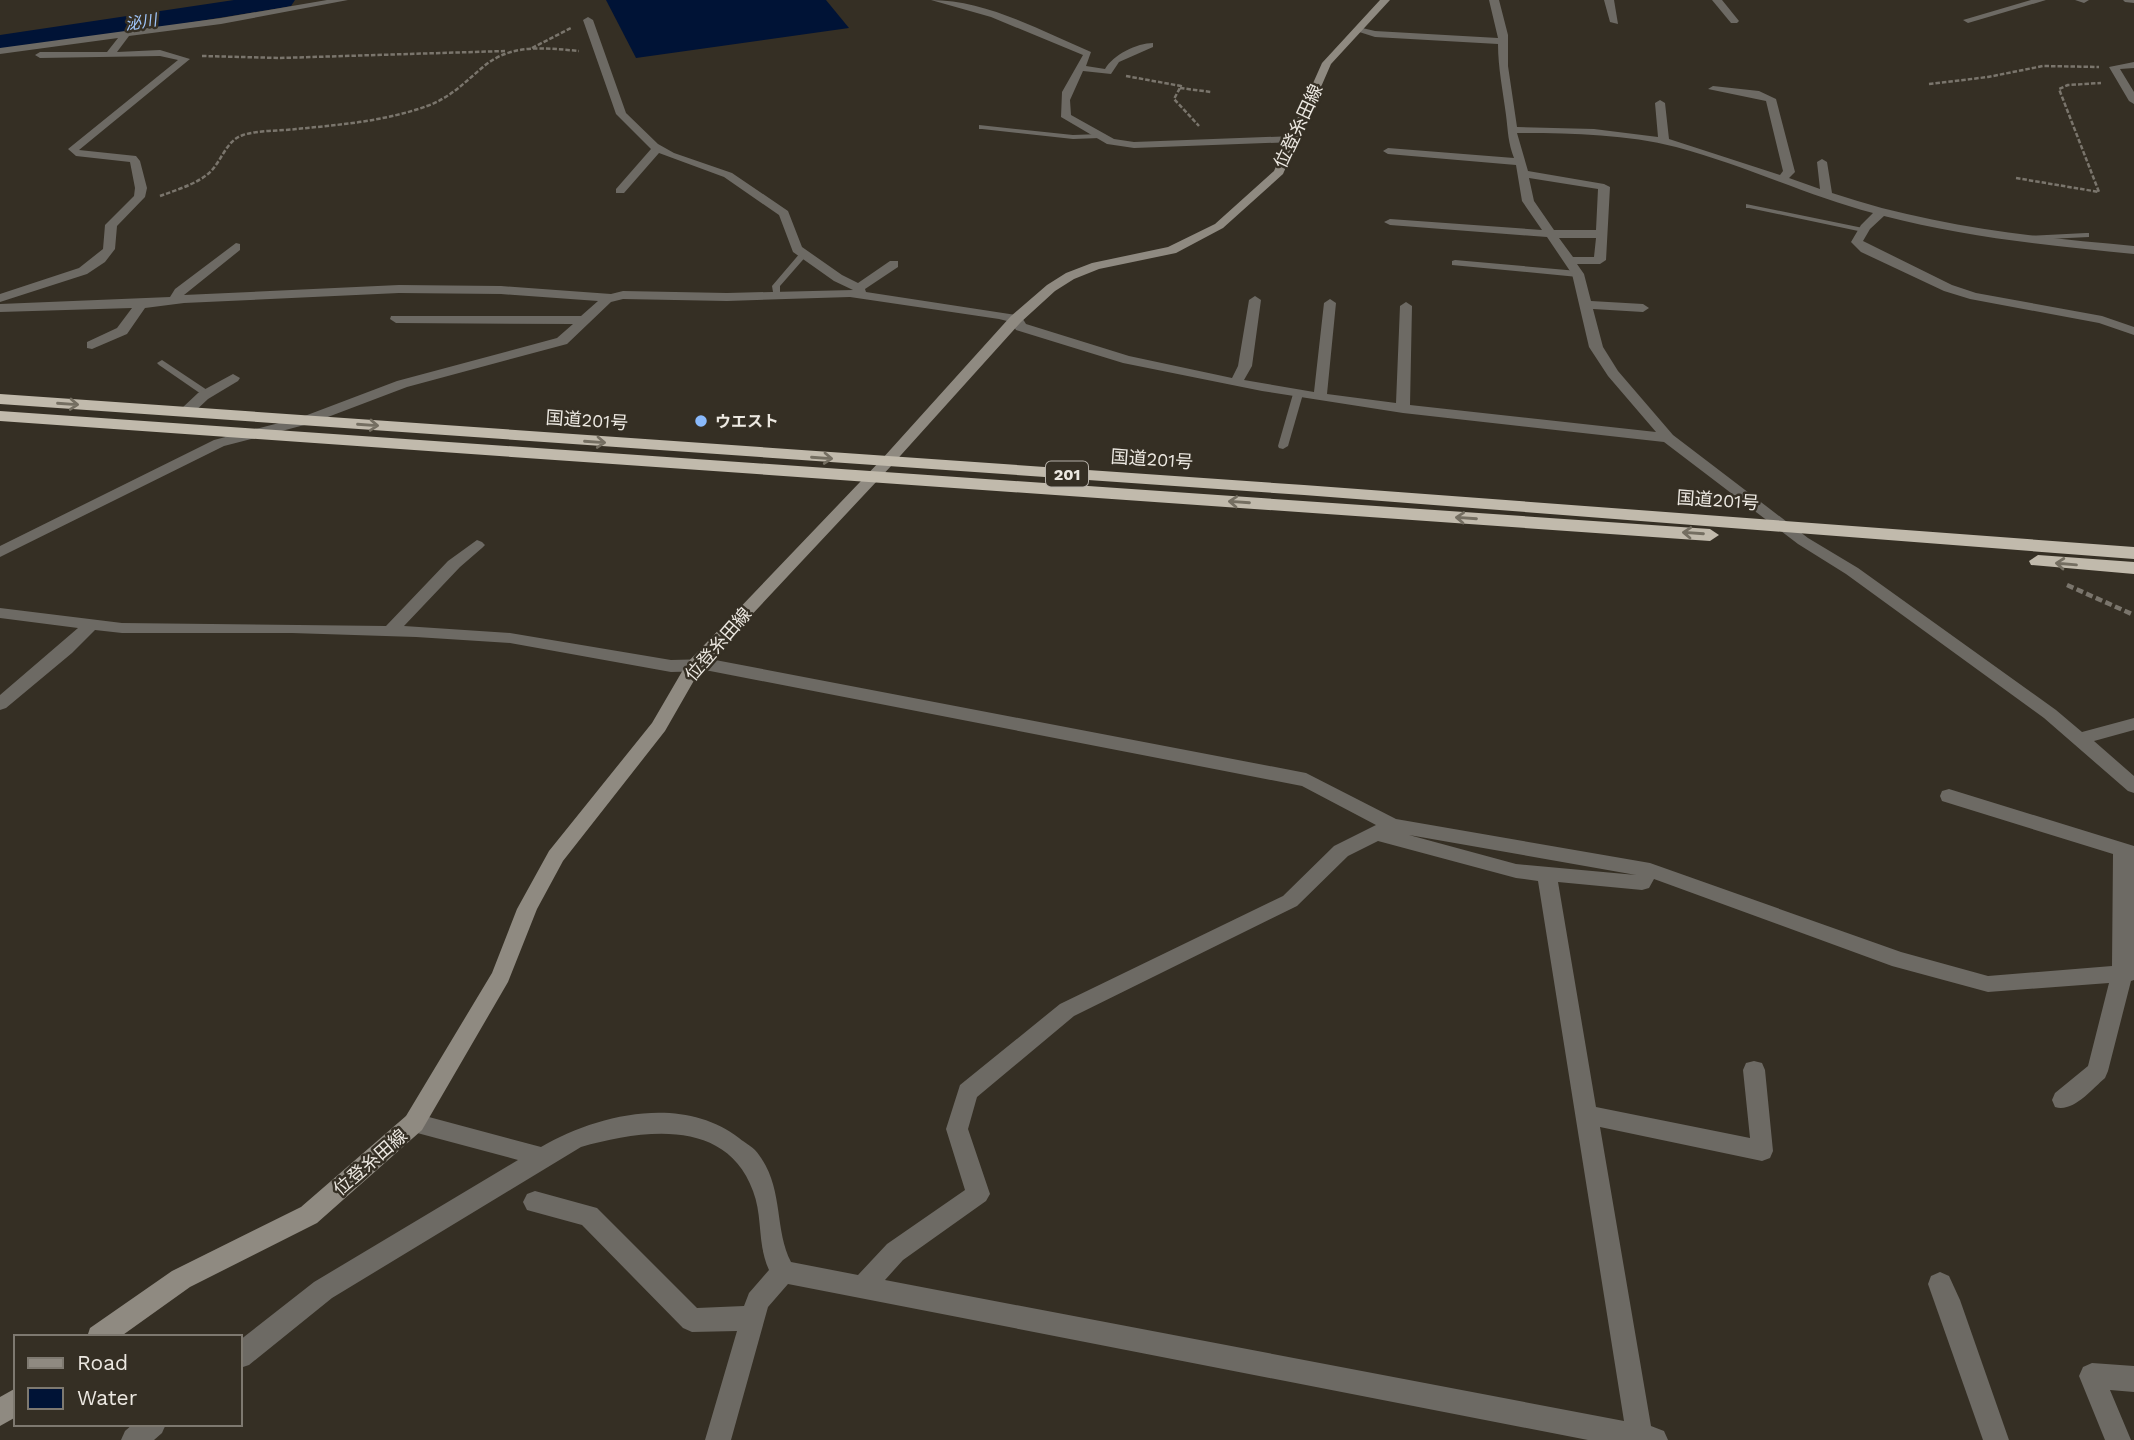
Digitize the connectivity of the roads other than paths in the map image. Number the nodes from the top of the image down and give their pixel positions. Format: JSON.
{"nodes":[{"id":1,"x":343,"y":0,"type":"edge"},
{"id":2,"x":936,"y":0,"type":"edge"},
{"id":3,"x":1385,"y":0,"type":"edge"},
{"id":4,"x":1494,"y":0,"type":"edge"},
{"id":5,"x":1609,"y":0,"type":"edge"},
{"id":6,"x":1717,"y":0,"type":"edge"},
{"id":7,"x":2041,"y":0,"type":"edge"},
{"id":8,"x":2128,"y":0,"type":"edge"},
{"id":9,"x":2133,"y":1,"type":"edge"},
{"id":10,"x":588,"y":20,"type":"road end"},
{"id":11,"x":1968,"y":20,"type":"dead end"},
{"id":12,"x":1734,"y":21,"type":"dead end"},
{"id":13,"x":1615,"y":22,"type":"dead end"},
{"id":14,"x":1358,"y":30,"type":"junction"},
{"id":15,"x":127,"y":34,"type":"junction"},
{"id":16,"x":1503,"y":41,"type":"junction"},
{"id":17,"x":40,"y":45,"type":"junction"},
{"id":18,"x":1150,"y":45,"type":"dead end"},
{"id":19,"x":0,"y":51,"type":"edge"},
{"id":20,"x":113,"y":55,"type":"junction"},
{"id":21,"x":2134,"y":65,"type":"edge"},
{"id":22,"x":1079,"y":68,"type":"junction"},
{"id":23,"x":1713,"y":89,"type":"dead end"},
{"id":24,"x":2134,"y":101,"type":"edge"},
{"id":25,"x":1660,"y":103,"type":"dead end"},
{"id":26,"x":982,"y":127,"type":"dead end"},
{"id":27,"x":1512,"y":130,"type":"junction"},
{"id":28,"x":1100,"y":136,"type":"junction"},
{"id":29,"x":1295,"y":139,"type":"junction"},
{"id":30,"x":1664,"y":142,"type":"junction"},
{"id":31,"x":659,"y":149,"type":"junction"},
{"id":32,"x":1388,"y":151,"type":"dead end"},
{"id":33,"x":1822,"y":162,"type":"dead end"},
{"id":34,"x":1521,"y":168,"type":"junction"},
{"id":35,"x":1781,"y":180,"type":"junction"},
{"id":36,"x":620,"y":191,"type":"dead end"},
{"id":37,"x":1826,"y":196,"type":"junction"},
{"id":38,"x":1749,"y":206,"type":"dead end"},
{"id":39,"x":1881,"y":212,"type":"junction"},
{"id":40,"x":1390,"y":222,"type":"dead end"},
{"id":41,"x":1863,"y":230,"type":"junction"},
{"id":42,"x":1550,"y":234,"type":"junction"},
{"id":43,"x":1602,"y":234,"type":"junction"},
{"id":44,"x":2086,"y":235,"type":"dead end"},
{"id":45,"x":2024,"y":241,"type":"junction"},
{"id":46,"x":236,"y":247,"type":"dead end"},
{"id":47,"x":2134,"y":250,"type":"edge"},
{"id":48,"x":804,"y":254,"type":"junction"},
{"id":49,"x":1569,"y":261,"type":"junction"},
{"id":50,"x":1455,"y":263,"type":"dead end"},
{"id":51,"x":894,"y":264,"type":"dead end"},
{"id":52,"x":1578,"y":275,"type":"junction"},
{"id":53,"x":860,"y":291,"type":"junction"},
{"id":54,"x":777,"y":296,"type":"junction"},
{"id":55,"x":0,"y":298,"type":"edge"},
{"id":56,"x":612,"y":298,"type":"junction"},
{"id":57,"x":175,"y":300,"type":"junction"},
{"id":58,"x":1255,"y":300,"type":"dead end"},
{"id":59,"x":1330,"y":303,"type":"dead end"},
{"id":60,"x":140,"y":304,"type":"junction"},
{"id":61,"x":1406,"y":306,"type":"dead end"},
{"id":62,"x":1587,"y":306,"type":"junction"},
{"id":63,"x":0,"y":308,"type":"edge"},
{"id":64,"x":1643,"y":308,"type":"dead end"},
{"id":65,"x":396,"y":319,"type":"dead end"},
{"id":66,"x":1016,"y":319,"type":"junction"},
{"id":67,"x":585,"y":320,"type":"junction"},
{"id":68,"x":2134,"y":331,"type":"edge"},
{"id":69,"x":92,"y":345,"type":"dead end"},
{"id":70,"x":162,"y":363,"type":"dead end"},
{"id":71,"x":233,"y":378,"type":"dead end"},
{"id":72,"x":1236,"y":382,"type":"junction"},
{"id":73,"x":207,"y":394,"type":"junction"},
{"id":74,"x":1298,"y":394,"type":"junction"},
{"id":75,"x":1320,"y":397,"type":"junction"},
{"id":76,"x":0,"y":400,"type":"edge"},
{"id":77,"x":1403,"y":410,"type":"junction"},
{"id":78,"x":186,"y":412,"type":"junction"},
{"id":79,"x":0,"y":416,"type":"edge"},
{"id":80,"x":307,"y":420,"type":"junction"},
{"id":81,"x":255,"y":433,"type":"junction"},
{"id":82,"x":1668,"y":438,"type":"junction"},
{"id":83,"x":1283,"y":446,"type":"dead end"},
{"id":84,"x":887,"y":462,"type":"junction"},
{"id":85,"x":873,"y":476,"type":"junction"},
{"id":86,"x":1784,"y":525,"type":"junction"},
{"id":87,"x":1803,"y":541,"type":"junction"},
{"id":88,"x":477,"y":545,"type":"dead end"},
{"id":89,"x":0,"y":552,"type":"edge"},
{"id":90,"x":2134,"y":553,"type":"edge"},
{"id":91,"x":2134,"y":568,"type":"edge"},
{"id":92,"x":0,"y":613,"type":"edge"},
{"id":93,"x":91,"y":624,"type":"junction"},
{"id":94,"x":390,"y":631,"type":"junction"},
{"id":95,"x":693,"y":667,"type":"junction"},
{"id":96,"x":0,"y":704,"type":"edge"},
{"id":97,"x":2134,"y":724,"type":"edge"},
{"id":98,"x":2080,"y":739,"type":"junction"},
{"id":99,"x":2134,"y":786,"type":"edge"},
{"id":100,"x":1949,"y":796,"type":"dead end"},
{"id":101,"x":1385,"y":829,"type":"junction"},
{"id":102,"x":2128,"y":851,"type":"edge"},
{"id":103,"x":1650,"y":870,"type":"junction"},
{"id":104,"x":1547,"y":875,"type":"junction"},
{"id":105,"x":2128,"y":973,"type":"edge"},
{"id":106,"x":1754,"y":1070,"type":"dead end"},
{"id":107,"x":2063,"y":1100,"type":"dead end"},
{"id":108,"x":1587,"y":1115,"type":"junction"},
{"id":109,"x":414,"y":1123,"type":"junction"},
{"id":110,"x":543,"y":1158,"type":"junction"},
{"id":111,"x":535,"y":1202,"type":"dead end"},
{"id":112,"x":783,"y":1272,"type":"junction"},
{"id":113,"x":1940,"y":1284,"type":"dead end"},
{"id":114,"x":863,"y":1287,"type":"junction"},
{"id":115,"x":754,"y":1318,"type":"junction"},
{"id":116,"x":102,"y":1335,"type":"edge"},
{"id":117,"x":242,"y":1354,"type":"edge"},
{"id":118,"x":2134,"y":1379,"type":"edge"},
{"id":119,"x":151,"y":1426,"type":"edge"},
{"id":120,"x":1645,"y":1439,"type":"edge"},
{"id":121,"x":134,"y":1440,"type":"edge"},
{"id":122,"x":719,"y":1440,"type":"edge"},
{"id":123,"x":1996,"y":1440,"type":"edge"},
{"id":124,"x":2118,"y":1440,"type":"edge"}],
"edges":[{"from":1,"to":15,"type":"street"},
{"from":2,"to":22,"type":"street"},
{"from":3,"to":14,"type":"main road","name":"位登糸田線"},
{"from":4,"to":16,"type":"street"},
{"from":5,"to":13,"type":"street"},
{"from":6,"to":12,"type":"street"},
{"from":7,"to":11,"type":"street"},
{"from":8,"to":9,"type":"street"},
{"from":10,"to":31,"type":"street"},
{"from":14,"to":16,"type":"street"},
{"from":14,"to":29,"type":"main road","name":"位登糸田線"},
{"from":15,"to":17,"type":"street"},
{"from":15,"to":20,"type":"street"},
{"from":16,"to":27,"type":"street"},
{"from":17,"to":19,"type":"street"},
{"from":17,"to":20,"type":"street"},
{"from":18,"to":22,"type":"street"},
{"from":20,"to":55,"type":"street"},
{"from":21,"to":24,"type":"street"},
{"from":22,"to":28,"type":"street"},
{"from":23,"to":35,"type":"street"},
{"from":25,"to":30,"type":"street"},
{"from":26,"to":28,"type":"lane"},
{"from":27,"to":30,"type":"street"},
{"from":27,"to":34,"type":"street"},
{"from":28,"to":29,"type":"street"},
{"from":29,"to":66,"type":"main road","name":"位登糸田線"},
{"from":30,"to":35,"type":"street"},
{"from":31,"to":36,"type":"street"},
{"from":31,"to":48,"type":"street"},
{"from":32,"to":34,"type":"street"},
{"from":33,"to":37,"type":"street"},
{"from":34,"to":42,"type":"street"},
{"from":34,"to":43,"type":"street"},
{"from":35,"to":37,"type":"street"},
{"from":37,"to":39,"type":"street"},
{"from":38,"to":41,"type":"lane"},
{"from":39,"to":41,"type":"street"},
{"from":39,"to":45,"type":"street"},
{"from":40,"to":42,"type":"street"},
{"from":41,"to":68,"type":"street"},
{"from":42,"to":43,"type":"street"},
{"from":42,"to":49,"type":"street"},
{"from":43,"to":49,"type":"street"},
{"from":44,"to":45,"type":"lane"},
{"from":45,"to":47,"type":"street"},
{"from":46,"to":57,"type":"street"},
{"from":48,"to":53,"type":"street"},
{"from":48,"to":54,"type":"lane"},
{"from":49,"to":52,"type":"street"},
{"from":50,"to":52,"type":"lane"},
{"from":51,"to":53,"type":"street"},
{"from":52,"to":62,"type":"street"},
{"from":53,"to":54,"type":"street"},
{"from":53,"to":66,"type":"street"},
{"from":54,"to":56,"type":"street"},
{"from":56,"to":57,"type":"street"},
{"from":56,"to":67,"type":"street"},
{"from":57,"to":60,"type":"street"},
{"from":58,"to":72,"type":"street"},
{"from":59,"to":75,"type":"street"},
{"from":60,"to":63,"type":"street"},
{"from":60,"to":69,"type":"street"},
{"from":61,"to":77,"type":"street"},
{"from":62,"to":64,"type":"street"},
{"from":62,"to":82,"type":"street"},
{"from":65,"to":67,"type":"street"},
{"from":66,"to":72,"type":"street"},
{"from":66,"to":84,"type":"main road","name":"位登糸田線"},
{"from":67,"to":80,"type":"street"},
{"from":70,"to":73,"type":"lane"},
{"from":71,"to":73,"type":"street"},
{"from":72,"to":74,"type":"street"},
{"from":73,"to":78,"type":"street"},
{"from":74,"to":75,"type":"street"},
{"from":74,"to":83,"type":"lane"},
{"from":75,"to":77,"type":"street"},
{"from":76,"to":78,"type":"highway","name":"国道201号","number":"201","one_way":true},
{"from":77,"to":82,"type":"street"},
{"from":78,"to":80,"type":"highway","name":"国道201号","number":"201"},
{"from":79,"to":81,"type":"highway","name":"国道201号","number":"201"},
{"from":80,"to":81,"type":"street"},
{"from":80,"to":84,"type":"highway","name":"国道201号","number":"201","one_way":true},
{"from":81,"to":85,"type":"highway","name":"国道201号","number":"201"},
{"from":81,"to":89,"type":"street"},
{"from":82,"to":86,"type":"street"},
{"from":84,"to":85,"type":"main road","name":"位登糸田線"},
{"from":84,"to":86,"type":"highway","name":"国道201号","number":"201"},
{"from":87,"to":85,"type":"highway","name":"国道201号","number":"201","one_way":true},
{"from":85,"to":95,"type":"main road","name":"位登糸田線"},
{"from":86,"to":87,"type":"street"},
{"from":86,"to":90,"type":"highway","name":"国道201号","number":"201"},
{"from":91,"to":87,"type":"highway","name":"国道201号","number":"201","one_way":true},
{"from":87,"to":98,"type":"street"},
{"from":88,"to":94,"type":"street"},
{"from":92,"to":93,"type":"street"},
{"from":93,"to":94,"type":"street"},
{"from":93,"to":96,"type":"street"},
{"from":94,"to":95,"type":"street"},
{"from":95,"to":101,"type":"street"},
{"from":95,"to":109,"type":"main road","name":"位登糸田線"},
{"from":97,"to":98,"type":"street"},
{"from":98,"to":99,"type":"street"},
{"from":100,"to":102,"type":"street"},
{"from":101,"to":103,"type":"street"},
{"from":101,"to":104,"type":"street"},
{"from":101,"to":114,"type":"street"},
{"from":102,"to":105,"type":"street"},
{"from":103,"to":104,"type":"street"},
{"from":103,"to":105,"type":"street"},
{"from":104,"to":108,"type":"street"},
{"from":105,"to":107,"type":"street"},
{"from":106,"to":108,"type":"street"},
{"from":108,"to":120,"type":"street"},
{"from":109,"to":110,"type":"street"},
{"from":109,"to":116,"type":"main road","name":"位登糸田線"},
{"from":110,"to":112,"type":"street"},
{"from":110,"to":117,"type":"street"},
{"from":111,"to":115,"type":"street"},
{"from":112,"to":114,"type":"street"},
{"from":112,"to":115,"type":"street"},
{"from":113,"to":123,"type":"street"},
{"from":114,"to":120,"type":"street"},
{"from":115,"to":122,"type":"street"},
{"from":118,"to":124,"type":"street"},
{"from":119,"to":121,"type":"street"}]}
